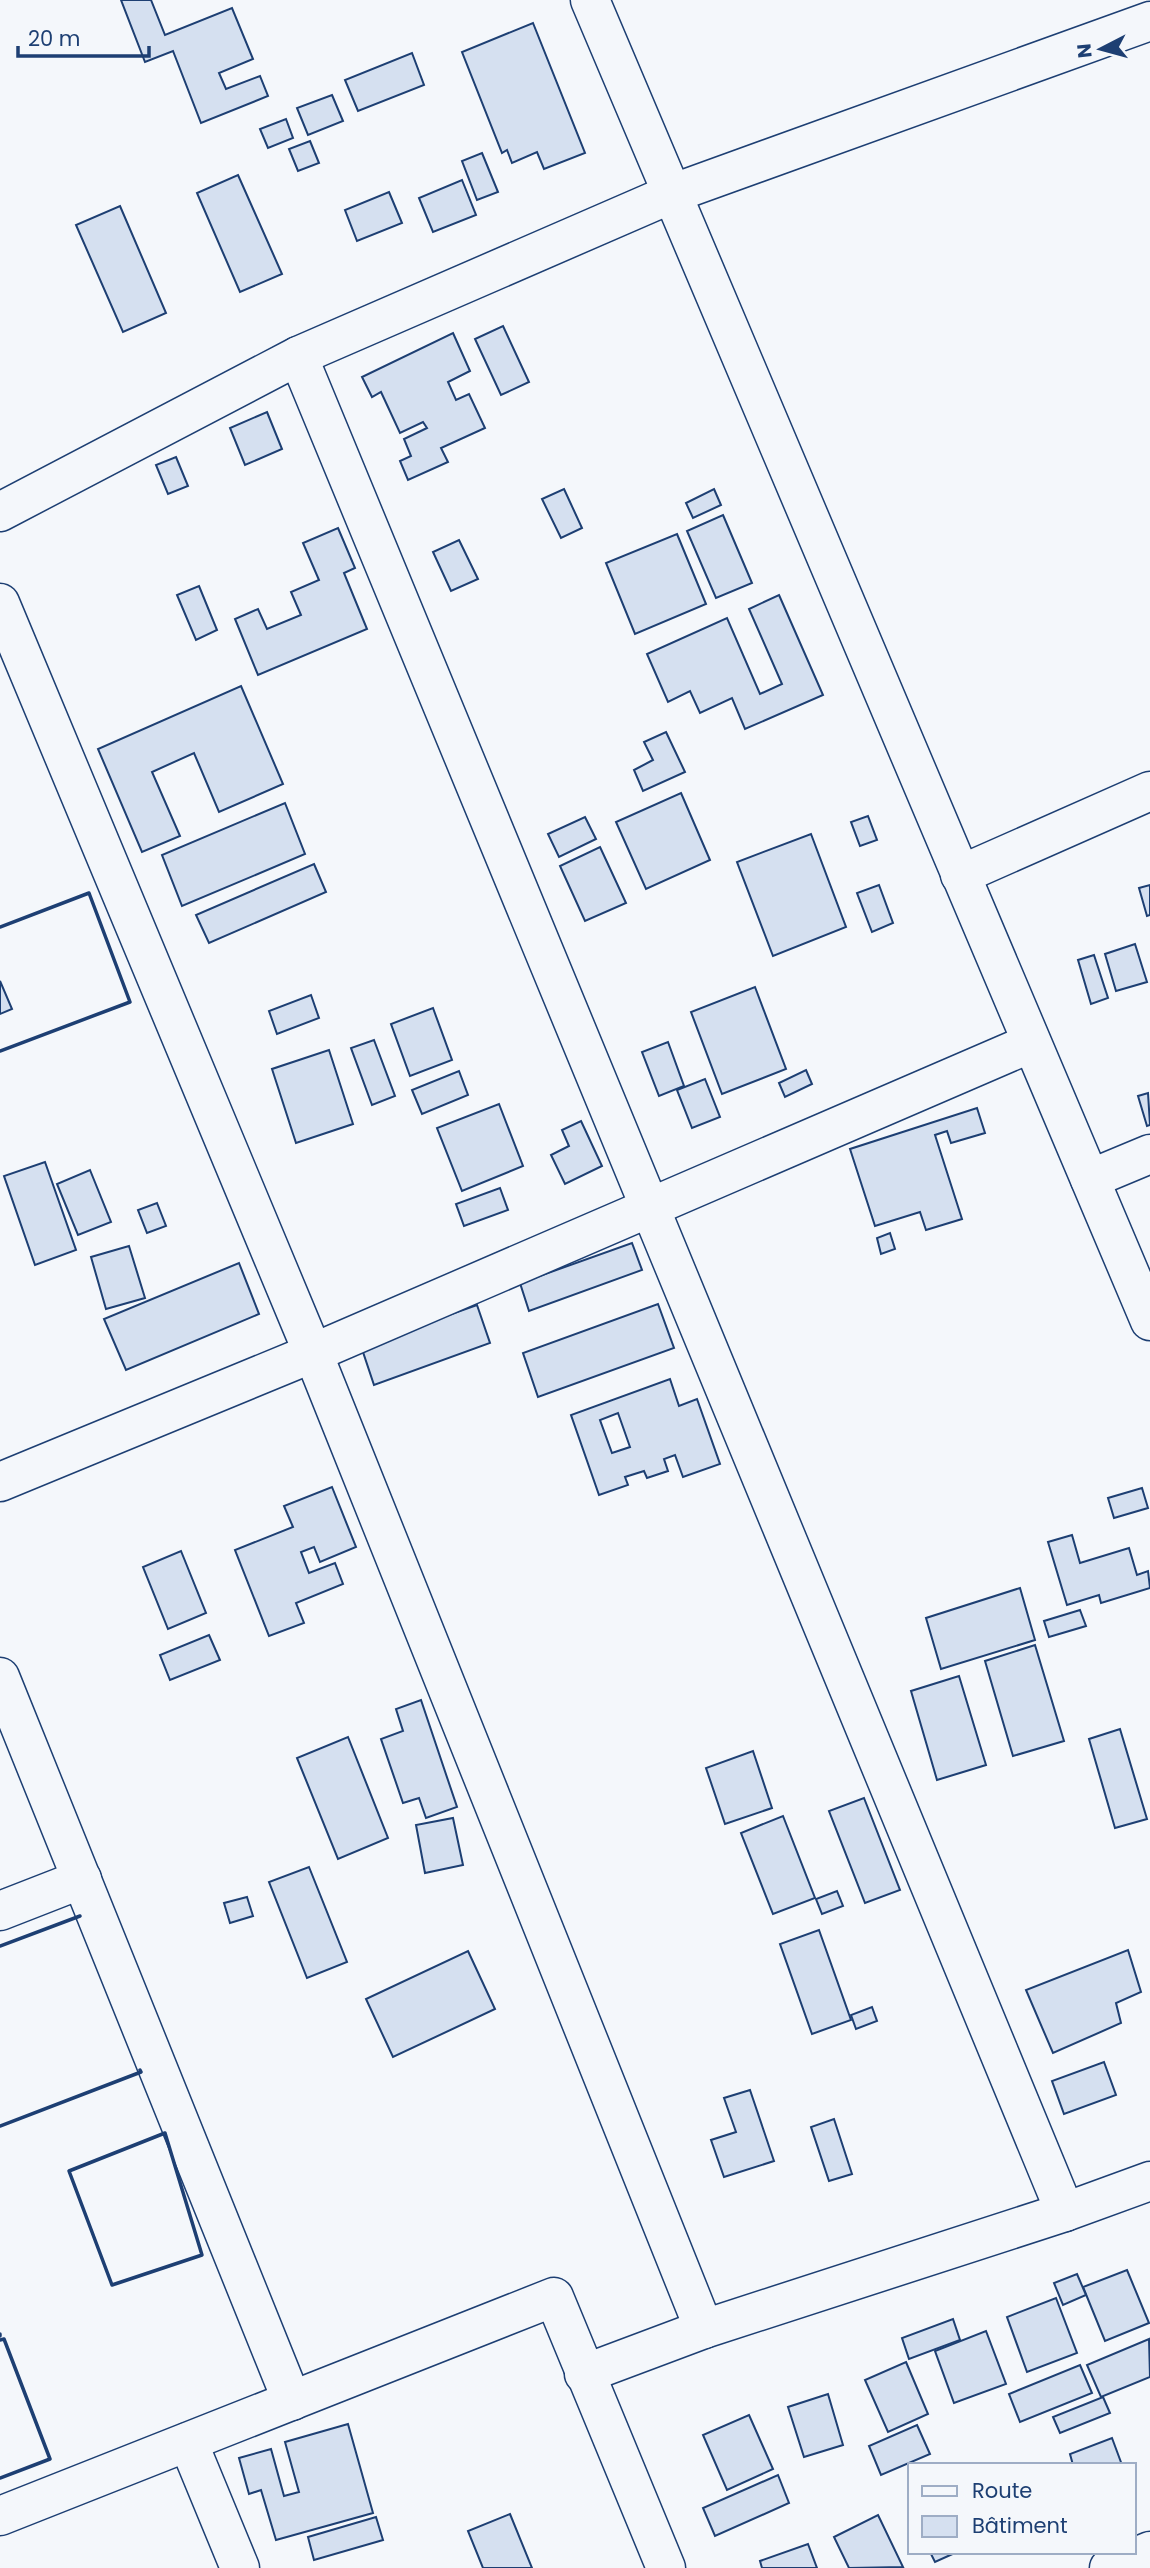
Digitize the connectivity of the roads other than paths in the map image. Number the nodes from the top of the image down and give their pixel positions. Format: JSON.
{"nodes":[{"id":1,"x":590,"y":0,"type":"edge"},
{"id":2,"x":1150,"y":21,"type":"edge"},
{"id":3,"x":671,"y":194,"type":"junction"},
{"id":4,"x":298,"y":356,"type":"junction"},
{"id":5,"x":0,"y":512,"type":"edge"},
{"id":6,"x":0,"y":603,"type":"edge"},
{"id":7,"x":1150,"y":792,"type":"edge"},
{"id":8,"x":960,"y":874,"type":"junction"},
{"id":9,"x":1031,"y":1043,"type":"junction"},
{"id":10,"x":1150,"y":1154,"type":"edge"},
{"id":11,"x":1090,"y":1179,"type":"junction"},
{"id":12,"x":650,"y":1206,"type":"junction"},
{"id":13,"x":1150,"y":1321,"type":"edge"},
{"id":14,"x":313,"y":1353,"type":"junction"},
{"id":15,"x":0,"y":1482,"type":"edge"},
{"id":16,"x":0,"y":1677,"type":"edge"},
{"id":17,"x":82,"y":1879,"type":"junction"},
{"id":18,"x":0,"y":1911,"type":"edge"},
{"id":19,"x":1150,"y":2181,"type":"edge"},
{"id":20,"x":1065,"y":2212,"type":"junction"},
{"id":21,"x":704,"y":2329,"type":"junction"},
{"id":22,"x":584,"y":2374,"type":"junction"},
{"id":23,"x":292,"y":2401,"type":"junction"},
{"id":24,"x":188,"y":2442,"type":"junction"},
{"id":25,"x":0,"y":2516,"type":"edge"},
{"id":26,"x":1150,"y":2551,"type":"edge"},
{"id":27,"x":240,"y":2568,"type":"edge"},
{"id":28,"x":666,"y":2568,"type":"edge"},
{"id":29,"x":1109,"y":2568,"type":"edge"}],
"edges":[{"from":1,"to":3,"type":"street"},
{"from":2,"to":3,"type":"street"},
{"from":3,"to":4,"type":"street"},
{"from":3,"to":8,"type":"street"},
{"from":4,"to":5,"type":"street"},
{"from":4,"to":12,"type":"street"},
{"from":6,"to":14,"type":"street"},
{"from":7,"to":8,"type":"street"},
{"from":8,"to":9,"type":"street"},
{"from":9,"to":11,"type":"street"},
{"from":9,"to":12,"type":"street"},
{"from":10,"to":11,"type":"street"},
{"from":11,"to":13,"type":"street"},
{"from":12,"to":14,"type":"street"},
{"from":12,"to":20,"type":"street"},
{"from":14,"to":15,"type":"street"},
{"from":14,"to":21,"type":"street"},
{"from":16,"to":17,"type":"street"},
{"from":17,"to":18,"type":"street"},
{"from":17,"to":23,"type":"street"},
{"from":19,"to":20,"type":"street"},
{"from":20,"to":21,"type":"street"},
{"from":21,"to":22,"type":"street"},
{"from":22,"to":23,"type":"street"},
{"from":22,"to":28,"type":"street"},
{"from":23,"to":24,"type":"street"},
{"from":24,"to":25,"type":"street"},
{"from":24,"to":27,"type":"street"},
{"from":26,"to":29,"type":"street"}]}
